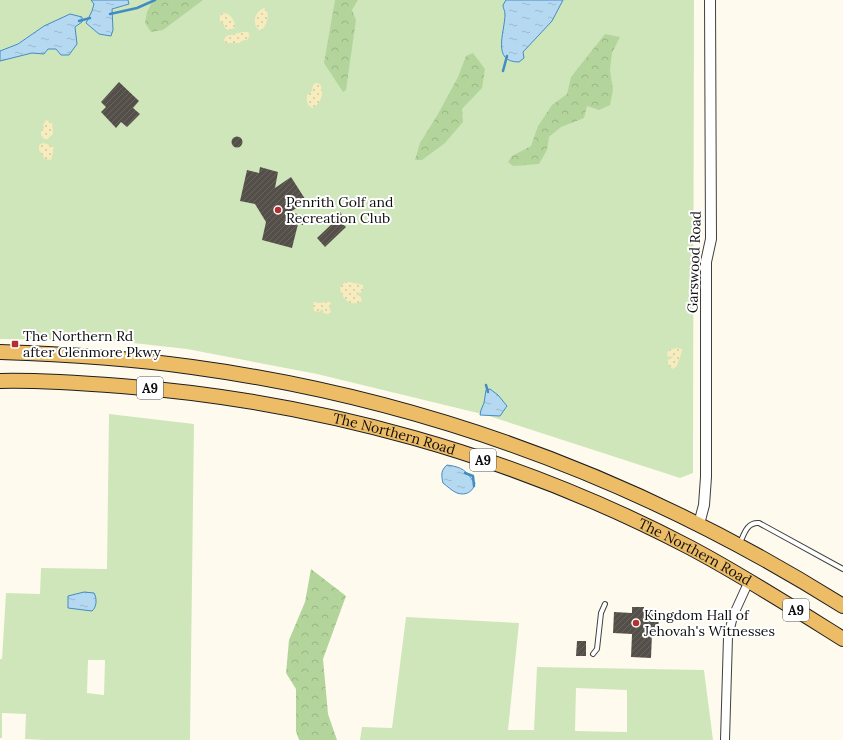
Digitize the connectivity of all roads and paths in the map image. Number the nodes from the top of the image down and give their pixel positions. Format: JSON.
{"nodes":[{"id":1,"x":710,"y":0,"type":"edge"},
{"id":2,"x":0,"y":352,"type":"edge"},
{"id":3,"x":0,"y":381,"type":"edge"},
{"id":4,"x":699,"y":524,"type":"junction"},
{"id":5,"x":739,"y":545,"type":"junction"},
{"id":6,"x":843,"y":569,"type":"edge"},
{"id":7,"x":749,"y":581,"type":"junction"},
{"id":8,"x":605,"y":604,"type":"dead end"},
{"id":9,"x":843,"y":606,"type":"edge"},
{"id":10,"x":843,"y":639,"type":"edge"},
{"id":11,"x":593,"y":654,"type":"dead end"},
{"id":12,"x":725,"y":740,"type":"edge"}],
"edges":[{"from":1,"to":4,"type":"street","name":"Garswood Road"},
{"from":2,"to":4,"type":"highway","name":"The Northern Road","number":"A9"},
{"from":3,"to":7,"type":"highway","name":"The Northern Road","number":"A9"},
{"from":4,"to":5,"type":"highway","name":"The Northern Road","number":"A9"},
{"from":5,"to":6,"type":"lane"},
{"from":5,"to":9,"type":"highway","name":"The Northern Road","number":"A9"},
{"from":7,"to":10,"type":"highway","name":"The Northern Road","number":"A9"},
{"from":7,"to":12,"type":"street"},
{"from":8,"to":11,"type":"lane"}]}
